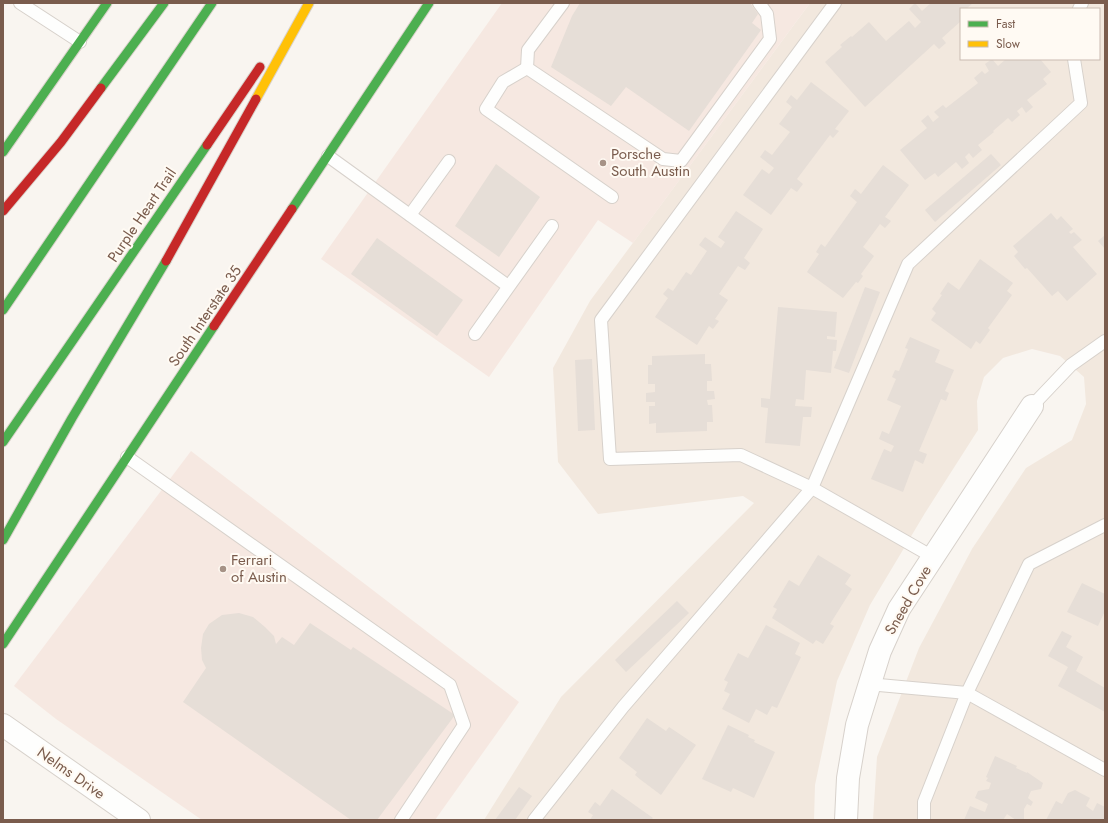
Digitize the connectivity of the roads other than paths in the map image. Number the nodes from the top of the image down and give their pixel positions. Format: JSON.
{"nodes":[{"id":1,"x":20,"y":3,"type":"edge"},
{"id":2,"x":107,"y":3,"type":"edge"},
{"id":3,"x":164,"y":3,"type":"edge"},
{"id":4,"x":212,"y":3,"type":"edge"},
{"id":5,"x":303,"y":3,"type":"edge"},
{"id":6,"x":309,"y":3,"type":"edge"},
{"id":7,"x":430,"y":3,"type":"edge"},
{"id":8,"x":563,"y":3,"type":"edge"},
{"id":9,"x":759,"y":3,"type":"edge"},
{"id":10,"x":835,"y":3,"type":"edge"},
{"id":11,"x":80,"y":42,"type":"junction"},
{"id":12,"x":276,"y":42,"type":"dead end"},
{"id":13,"x":1074,"y":60,"type":"edge"},
{"id":14,"x":263,"y":62,"type":"dead end"},
{"id":15,"x":527,"y":68,"type":"junction"},
{"id":16,"x":3,"y":152,"type":"edge"},
{"id":17,"x":328,"y":156,"type":"junction"},
{"id":18,"x":449,"y":161,"type":"dead end"},
{"id":19,"x":612,"y":197,"type":"dead end"},
{"id":20,"x":3,"y":211,"type":"edge"},
{"id":21,"x":410,"y":215,"type":"junction"},
{"id":22,"x":552,"y":226,"type":"dead end"},
{"id":23,"x":508,"y":286,"type":"junction"},
{"id":24,"x":3,"y":310,"type":"edge"},
{"id":25,"x":474,"y":334,"type":"dead end"},
{"id":26,"x":1105,"y":341,"type":"edge"},
{"id":27,"x":1032,"y":406,"type":"joint"},
{"id":28,"x":3,"y":442,"type":"edge"},
{"id":29,"x":128,"y":457,"type":"junction"},
{"id":30,"x":812,"y":488,"type":"junction"},
{"id":31,"x":1105,"y":525,"type":"edge"},
{"id":32,"x":3,"y":540,"type":"edge"},
{"id":33,"x":933,"y":557,"type":"junction"},
{"id":34,"x":3,"y":644,"type":"edge"},
{"id":35,"x":868,"y":684,"type":"junction"},
{"id":36,"x":967,"y":693,"type":"junction"},
{"id":37,"x":3,"y":725,"type":"edge"},
{"id":38,"x":1105,"y":770,"type":"edge"},
{"id":39,"x":130,"y":817,"type":"edge"},
{"id":40,"x":400,"y":820,"type":"edge"},
{"id":41,"x":534,"y":820,"type":"edge"},
{"id":42,"x":846,"y":820,"type":"edge"},
{"id":43,"x":924,"y":820,"type":"edge"}],
"edges":[{"from":1,"to":11,"type":"lane"},
{"from":2,"to":11,"type":"main road"},
{"from":3,"to":20,"type":"main road"},
{"from":4,"to":24,"type":"main road"},
{"from":5,"to":12,"type":"main road"},
{"from":6,"to":32,"type":"main road"},
{"from":7,"to":17,"type":"main road","name":"South Interstate 35"},
{"from":8,"to":15,"type":"lane"},
{"from":9,"to":15,"type":"lane"},
{"from":10,"to":30,"type":"lane"},
{"from":11,"to":16,"type":"main road"},
{"from":13,"to":30,"type":"lane"},
{"from":14,"to":28,"type":"main road","name":"Purple Heart Trail"},
{"from":15,"to":19,"type":"lane"},
{"from":17,"to":21,"type":"lane"},
{"from":17,"to":29,"type":"main road","name":"South Interstate 35"},
{"from":18,"to":21,"type":"lane"},
{"from":21,"to":23,"type":"lane"},
{"from":22,"to":23,"type":"lane"},
{"from":23,"to":25,"type":"lane"},
{"from":26,"to":27,"type":"lane"},
{"from":27,"to":33,"type":"street","name":"Sneed Cove"},
{"from":29,"to":34,"type":"main road","name":"South Interstate 35"},
{"from":29,"to":40,"type":"lane"},
{"from":30,"to":33,"type":"lane"},
{"from":30,"to":41,"type":"lane"},
{"from":31,"to":36,"type":"lane"},
{"from":33,"to":35,"type":"street","name":"Sneed Cove"},
{"from":35,"to":36,"type":"lane"},
{"from":35,"to":42,"type":"street","name":"Sneed Cove"},
{"from":36,"to":38,"type":"lane"},
{"from":36,"to":43,"type":"lane"},
{"from":37,"to":39,"type":"street","name":"Nelms Drive"}]}
